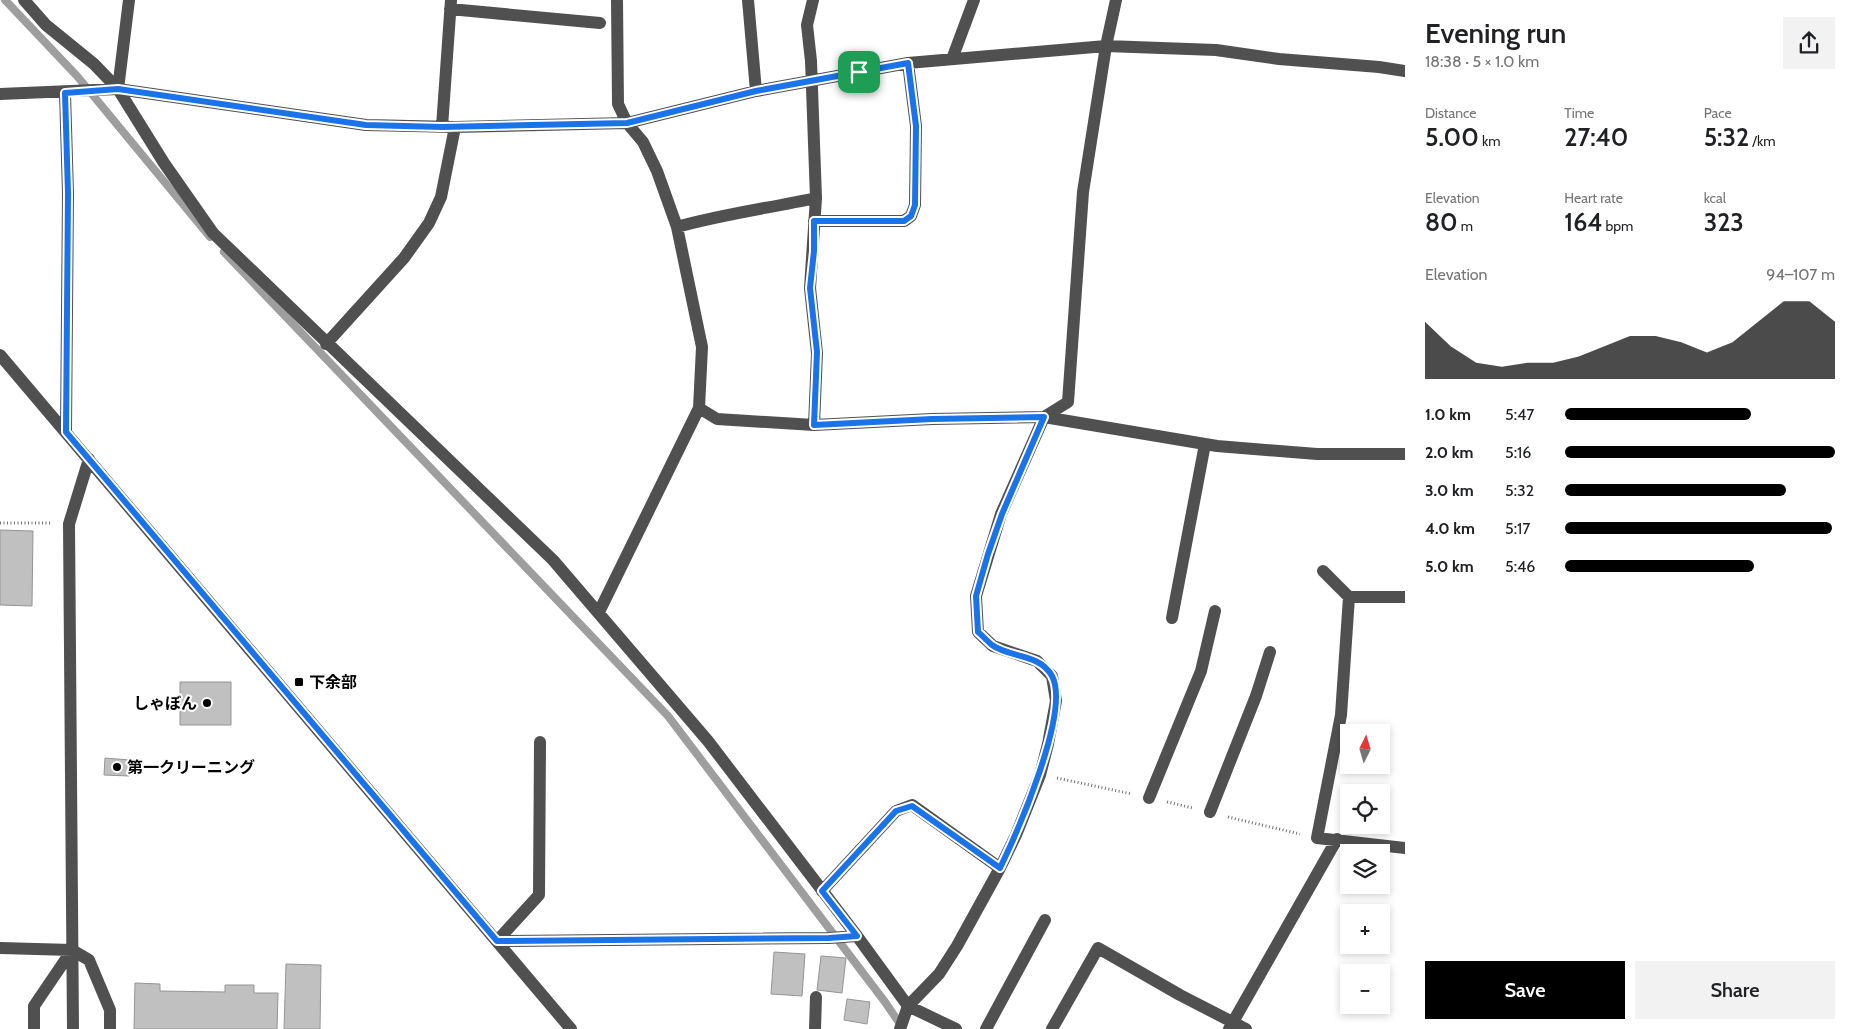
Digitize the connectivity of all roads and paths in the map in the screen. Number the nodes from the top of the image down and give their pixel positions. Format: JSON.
{"nodes":[{"id":1,"x":24,"y":0,"type":"edge"},
{"id":2,"x":129,"y":0,"type":"edge"},
{"id":3,"x":617,"y":0,"type":"edge"},
{"id":4,"x":748,"y":0,"type":"edge"},
{"id":5,"x":813,"y":0,"type":"edge"},
{"id":6,"x":974,"y":0,"type":"edge"},
{"id":7,"x":1116,"y":0,"type":"edge"},
{"id":8,"x":450,"y":4,"type":"edge"},
{"id":9,"x":600,"y":22,"type":"dead end"},
{"id":10,"x":1106,"y":46,"type":"junction"},
{"id":11,"x":952,"y":59,"type":"junction"},
{"id":12,"x":908,"y":63,"type":"junction"},
{"id":13,"x":1405,"y":71,"type":"edge"},
{"id":14,"x":811,"y":80,"type":"junction"},
{"id":15,"x":118,"y":89,"type":"junction"},
{"id":16,"x":756,"y":91,"type":"junction"},
{"id":17,"x":65,"y":93,"type":"junction"},
{"id":18,"x":0,"y":94,"type":"edge"},
{"id":19,"x":627,"y":123,"type":"junction"},
{"id":20,"x":455,"y":126,"type":"junction"},
{"id":21,"x":442,"y":127,"type":"junction"},
{"id":22,"x":816,"y":198,"type":"junction"},
{"id":23,"x":814,"y":221,"type":"junction"},
{"id":24,"x":678,"y":227,"type":"junction"},
{"id":25,"x":326,"y":344,"type":"junction"},
{"id":26,"x":0,"y":355,"type":"edge"},
{"id":27,"x":699,"y":408,"type":"junction"},
{"id":28,"x":1044,"y":417,"type":"junction"},
{"id":29,"x":814,"y":425,"type":"junction"},
{"id":30,"x":66,"y":432,"type":"junction"},
{"id":31,"x":1205,"y":444,"type":"junction"},
{"id":32,"x":1405,"y":454,"type":"edge"},
{"id":33,"x":89,"y":460,"type":"junction"},
{"id":34,"x":0,"y":523,"type":"edge"},
{"id":35,"x":69,"y":524,"type":"junction"},
{"id":36,"x":1323,"y":571,"type":"dead end"},
{"id":37,"x":1349,"y":597,"type":"junction"},
{"id":38,"x":1405,"y":598,"type":"edge"},
{"id":39,"x":1215,"y":611,"type":"dead end"},
{"id":40,"x":599,"y":612,"type":"junction"},
{"id":41,"x":1172,"y":618,"type":"dead end"},
{"id":42,"x":1270,"y":652,"type":"dead end"},
{"id":43,"x":540,"y":742,"type":"dead end"},
{"id":44,"x":1040,"y":775,"type":"junction"},
{"id":45,"x":1149,"y":798,"type":"junction"},
{"id":46,"x":1210,"y":812,"type":"junction"},
{"id":47,"x":1317,"y":838,"type":"junction"},
{"id":48,"x":1337,"y":839,"type":"junction"},
{"id":49,"x":1405,"y":848,"type":"edge"},
{"id":50,"x":1000,"y":868,"type":"junction"},
{"id":51,"x":822,"y":891,"type":"junction"},
{"id":52,"x":1045,"y":920,"type":"dead end"},
{"id":53,"x":857,"y":936,"type":"junction"},
{"id":54,"x":497,"y":941,"type":"junction"},
{"id":55,"x":0,"y":948,"type":"edge"},
{"id":56,"x":72,"y":950,"type":"junction"},
{"id":57,"x":816,"y":997,"type":"dead end"},
{"id":58,"x":908,"y":1006,"type":"junction"},
{"id":59,"x":1230,"y":1026,"type":"edge"},
{"id":60,"x":34,"y":1029,"type":"edge"},
{"id":61,"x":73,"y":1029,"type":"edge"},
{"id":62,"x":110,"y":1029,"type":"edge"},
{"id":63,"x":571,"y":1029,"type":"edge"},
{"id":64,"x":816,"y":1029,"type":"edge"},
{"id":65,"x":900,"y":1029,"type":"edge"},
{"id":66,"x":956,"y":1029,"type":"edge"},
{"id":67,"x":986,"y":1029,"type":"edge"},
{"id":68,"x":1052,"y":1029,"type":"edge"},
{"id":69,"x":1246,"y":1029,"type":"edge"}],
"edges":[{"from":1,"to":15,"type":"street"},
{"from":2,"to":15,"type":"street"},
{"from":3,"to":19,"type":"street"},
{"from":4,"to":16,"type":"street"},
{"from":5,"to":14,"type":"street"},
{"from":6,"to":11,"type":"street"},
{"from":7,"to":10,"type":"street"},
{"from":8,"to":9,"type":"street"},
{"from":8,"to":21,"type":"street"},
{"from":10,"to":11,"type":"street"},
{"from":10,"to":13,"type":"street"},
{"from":10,"to":28,"type":"street"},
{"from":11,"to":12,"type":"street"},
{"from":12,"to":14,"type":"street"},
{"from":12,"to":23,"type":"street"},
{"from":14,"to":16,"type":"street"},
{"from":14,"to":22,"type":"street"},
{"from":15,"to":17,"type":"street"},
{"from":15,"to":21,"type":"street"},
{"from":15,"to":25,"type":"street"},
{"from":16,"to":19,"type":"street"},
{"from":17,"to":18,"type":"street"},
{"from":17,"to":30,"type":"street"},
{"from":19,"to":20,"type":"street"},
{"from":19,"to":24,"type":"street"},
{"from":20,"to":21,"type":"street"},
{"from":20,"to":25,"type":"street"},
{"from":22,"to":23,"type":"street"},
{"from":22,"to":24,"type":"street"},
{"from":23,"to":29,"type":"street"},
{"from":24,"to":27,"type":"street"},
{"from":25,"to":40,"type":"street"},
{"from":26,"to":30,"type":"street"},
{"from":27,"to":29,"type":"street"},
{"from":27,"to":40,"type":"street"},
{"from":28,"to":29,"type":"street"},
{"from":28,"to":31,"type":"street"},
{"from":28,"to":44,"type":"street"},
{"from":30,"to":33,"type":"street"},
{"from":31,"to":32,"type":"street"},
{"from":31,"to":41,"type":"street"},
{"from":33,"to":35,"type":"street"},
{"from":33,"to":54,"type":"street"},
{"from":34,"to":35,"type":"path"},
{"from":35,"to":56,"type":"street"},
{"from":36,"to":37,"type":"street"},
{"from":37,"to":38,"type":"street"},
{"from":37,"to":47,"type":"street"},
{"from":39,"to":45,"type":"street"},
{"from":40,"to":51,"type":"street"},
{"from":42,"to":46,"type":"street"},
{"from":43,"to":54,"type":"street"},
{"from":44,"to":45,"type":"path"},
{"from":44,"to":50,"type":"street"},
{"from":45,"to":46,"type":"path"},
{"from":46,"to":47,"type":"path"},
{"from":47,"to":48,"type":"street"},
{"from":48,"to":49,"type":"street"},
{"from":48,"to":59,"type":"street"},
{"from":50,"to":51,"type":"street"},
{"from":50,"to":58,"type":"street"},
{"from":51,"to":53,"type":"street"},
{"from":52,"to":67,"type":"street"},
{"from":53,"to":54,"type":"street"},
{"from":53,"to":58,"type":"street"},
{"from":54,"to":63,"type":"street"},
{"from":55,"to":56,"type":"street"},
{"from":56,"to":60,"type":"street"},
{"from":56,"to":61,"type":"street"},
{"from":56,"to":62,"type":"street"},
{"from":57,"to":64,"type":"street"},
{"from":58,"to":65,"type":"street"},
{"from":58,"to":66,"type":"street"},
{"from":59,"to":68,"type":"street"},
{"from":59,"to":69,"type":"street"}]}
